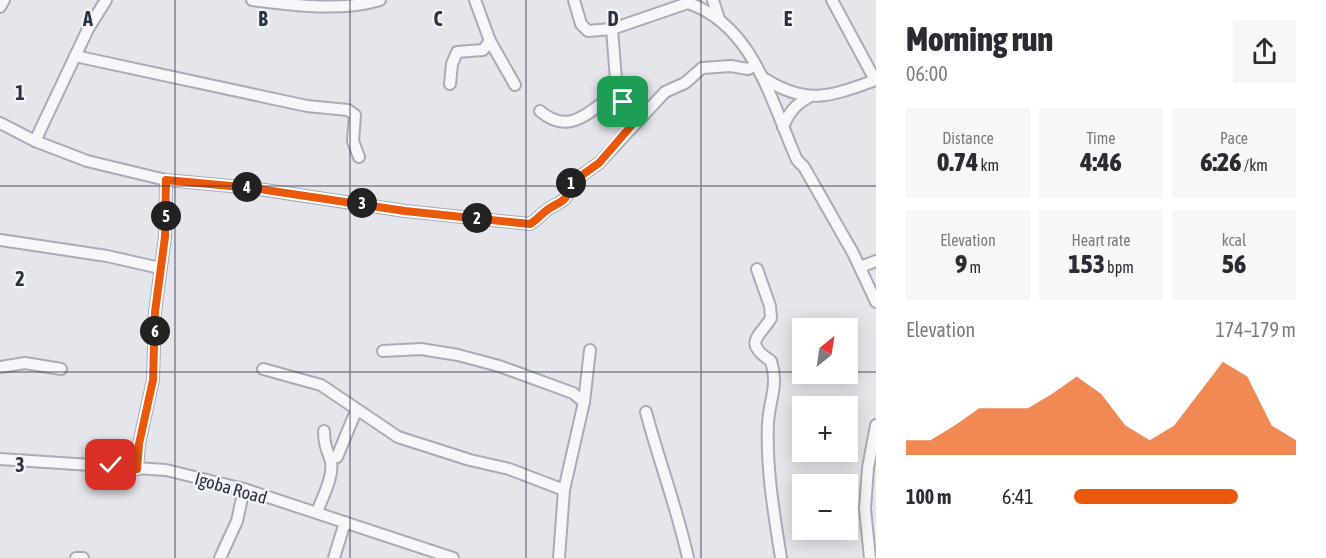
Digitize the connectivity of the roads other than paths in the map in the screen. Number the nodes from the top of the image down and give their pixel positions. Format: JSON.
{"nodes":[{"id":1,"x":4,"y":0,"type":"edge"},
{"id":2,"x":106,"y":0,"type":"edge"},
{"id":3,"x":252,"y":0,"type":"edge"},
{"id":4,"x":380,"y":0,"type":"edge"},
{"id":5,"x":475,"y":0,"type":"edge"},
{"id":6,"x":574,"y":0,"type":"edge"},
{"id":7,"x":713,"y":0,"type":"edge"},
{"id":8,"x":832,"y":0,"type":"edge"},
{"id":9,"x":328,"y":3,"type":"edge"},
{"id":10,"x":0,"y":7,"type":"edge"},
{"id":11,"x":719,"y":19,"type":"junction"},
{"id":12,"x":612,"y":29,"type":"junction"},
{"id":13,"x":490,"y":41,"type":"junction"},
{"id":14,"x":75,"y":56,"type":"junction"},
{"id":15,"x":755,"y":66,"type":"junction"},
{"id":16,"x":764,"y":79,"type":"junction"},
{"id":17,"x":875,"y":80,"type":"edge"},
{"id":18,"x":450,"y":84,"type":"dead end"},
{"id":19,"x":515,"y":85,"type":"dead end"},
{"id":20,"x":617,"y":92,"type":"junction"},
{"id":21,"x":809,"y":97,"type":"junction"},
{"id":22,"x":540,"y":111,"type":"dead end"},
{"id":23,"x":638,"y":118,"type":"junction"},
{"id":24,"x":0,"y":123,"type":"edge"},
{"id":25,"x":783,"y":127,"type":"junction"},
{"id":26,"x":35,"y":141,"type":"junction"},
{"id":27,"x":359,"y":157,"type":"dead end"},
{"id":28,"x":166,"y":180,"type":"junction"},
{"id":29,"x":0,"y":240,"type":"edge"},
{"id":30,"x":876,"y":261,"type":"edge"},
{"id":31,"x":860,"y":267,"type":"junction"},
{"id":32,"x":160,"y":268,"type":"junction"},
{"id":33,"x":758,"y":269,"type":"dead end"},
{"id":34,"x":876,"y":302,"type":"edge"},
{"id":35,"x":590,"y":350,"type":"dead end"},
{"id":36,"x":383,"y":351,"type":"dead end"},
{"id":37,"x":0,"y":367,"type":"edge"},
{"id":38,"x":61,"y":369,"type":"dead end"},
{"id":39,"x":264,"y":369,"type":"dead end"},
{"id":40,"x":584,"y":402,"type":"junction"},
{"id":41,"x":356,"y":411,"type":"junction"},
{"id":42,"x":646,"y":412,"type":"dead end"},
{"id":43,"x":876,"y":425,"type":"edge"},
{"id":44,"x":324,"y":431,"type":"dead end"},
{"id":45,"x":330,"y":458,"type":"junction"},
{"id":46,"x":0,"y":459,"type":"edge"},
{"id":47,"x":872,"y":468,"type":"edge"},
{"id":48,"x":137,"y":469,"type":"junction"},
{"id":49,"x":244,"y":489,"type":"junction"},
{"id":50,"x":564,"y":490,"type":"junction"},
{"id":51,"x":317,"y":512,"type":"junction"},
{"id":52,"x":345,"y":522,"type":"junction"},
{"id":53,"x":76,"y":558,"type":"edge"},
{"id":54,"x":83,"y":558,"type":"edge"},
{"id":55,"x":220,"y":558,"type":"edge"},
{"id":56,"x":334,"y":558,"type":"edge"},
{"id":57,"x":453,"y":558,"type":"edge"},
{"id":58,"x":559,"y":558,"type":"edge"},
{"id":59,"x":688,"y":558,"type":"edge"},
{"id":60,"x":781,"y":558,"type":"edge"},
{"id":61,"x":870,"y":558,"type":"edge"}],
"edges":[{"from":1,"to":10,"type":"street"},
{"from":2,"to":14,"type":"street"},
{"from":3,"to":9,"type":"street"},
{"from":4,"to":9,"type":"street"},
{"from":5,"to":13,"type":"street"},
{"from":6,"to":12,"type":"street"},
{"from":7,"to":11,"type":"street"},
{"from":8,"to":17,"type":"street"},
{"from":11,"to":12,"type":"street"},
{"from":11,"to":15,"type":"street"},
{"from":12,"to":20,"type":"street"},
{"from":13,"to":18,"type":"street"},
{"from":13,"to":19,"type":"street"},
{"from":14,"to":26,"type":"street"},
{"from":14,"to":27,"type":"street"},
{"from":15,"to":16,"type":"street"},
{"from":15,"to":23,"type":"street"},
{"from":16,"to":21,"type":"street"},
{"from":16,"to":25,"type":"street"},
{"from":17,"to":21,"type":"street"},
{"from":20,"to":22,"type":"street"},
{"from":20,"to":23,"type":"street"},
{"from":21,"to":25,"type":"street"},
{"from":23,"to":28,"type":"street"},
{"from":24,"to":26,"type":"street"},
{"from":25,"to":31,"type":"street"},
{"from":26,"to":28,"type":"street"},
{"from":28,"to":32,"type":"street"},
{"from":29,"to":32,"type":"street"},
{"from":30,"to":31,"type":"street"},
{"from":31,"to":34,"type":"street"},
{"from":32,"to":48,"type":"street"},
{"from":33,"to":60,"type":"street"},
{"from":35,"to":40,"type":"street"},
{"from":36,"to":40,"type":"street"},
{"from":37,"to":38,"type":"street"},
{"from":39,"to":41,"type":"street"},
{"from":40,"to":50,"type":"street"},
{"from":41,"to":45,"type":"street"},
{"from":41,"to":50,"type":"street"},
{"from":42,"to":59,"type":"street"},
{"from":43,"to":47,"type":"street"},
{"from":44,"to":45,"type":"street"},
{"from":45,"to":51,"type":"street"},
{"from":46,"to":48,"type":"street","name":"Igoba Road"},
{"from":47,"to":61,"type":"street"},
{"from":48,"to":49,"type":"street","name":"Igoba Road"},
{"from":49,"to":51,"type":"street","name":"Igoba Road"},
{"from":49,"to":55,"type":"street"},
{"from":50,"to":58,"type":"street"},
{"from":51,"to":52,"type":"street","name":"Igoba Road"},
{"from":52,"to":56,"type":"street"},
{"from":52,"to":57,"type":"street","name":"Igoba Road"},
{"from":53,"to":54,"type":"street"}]}
